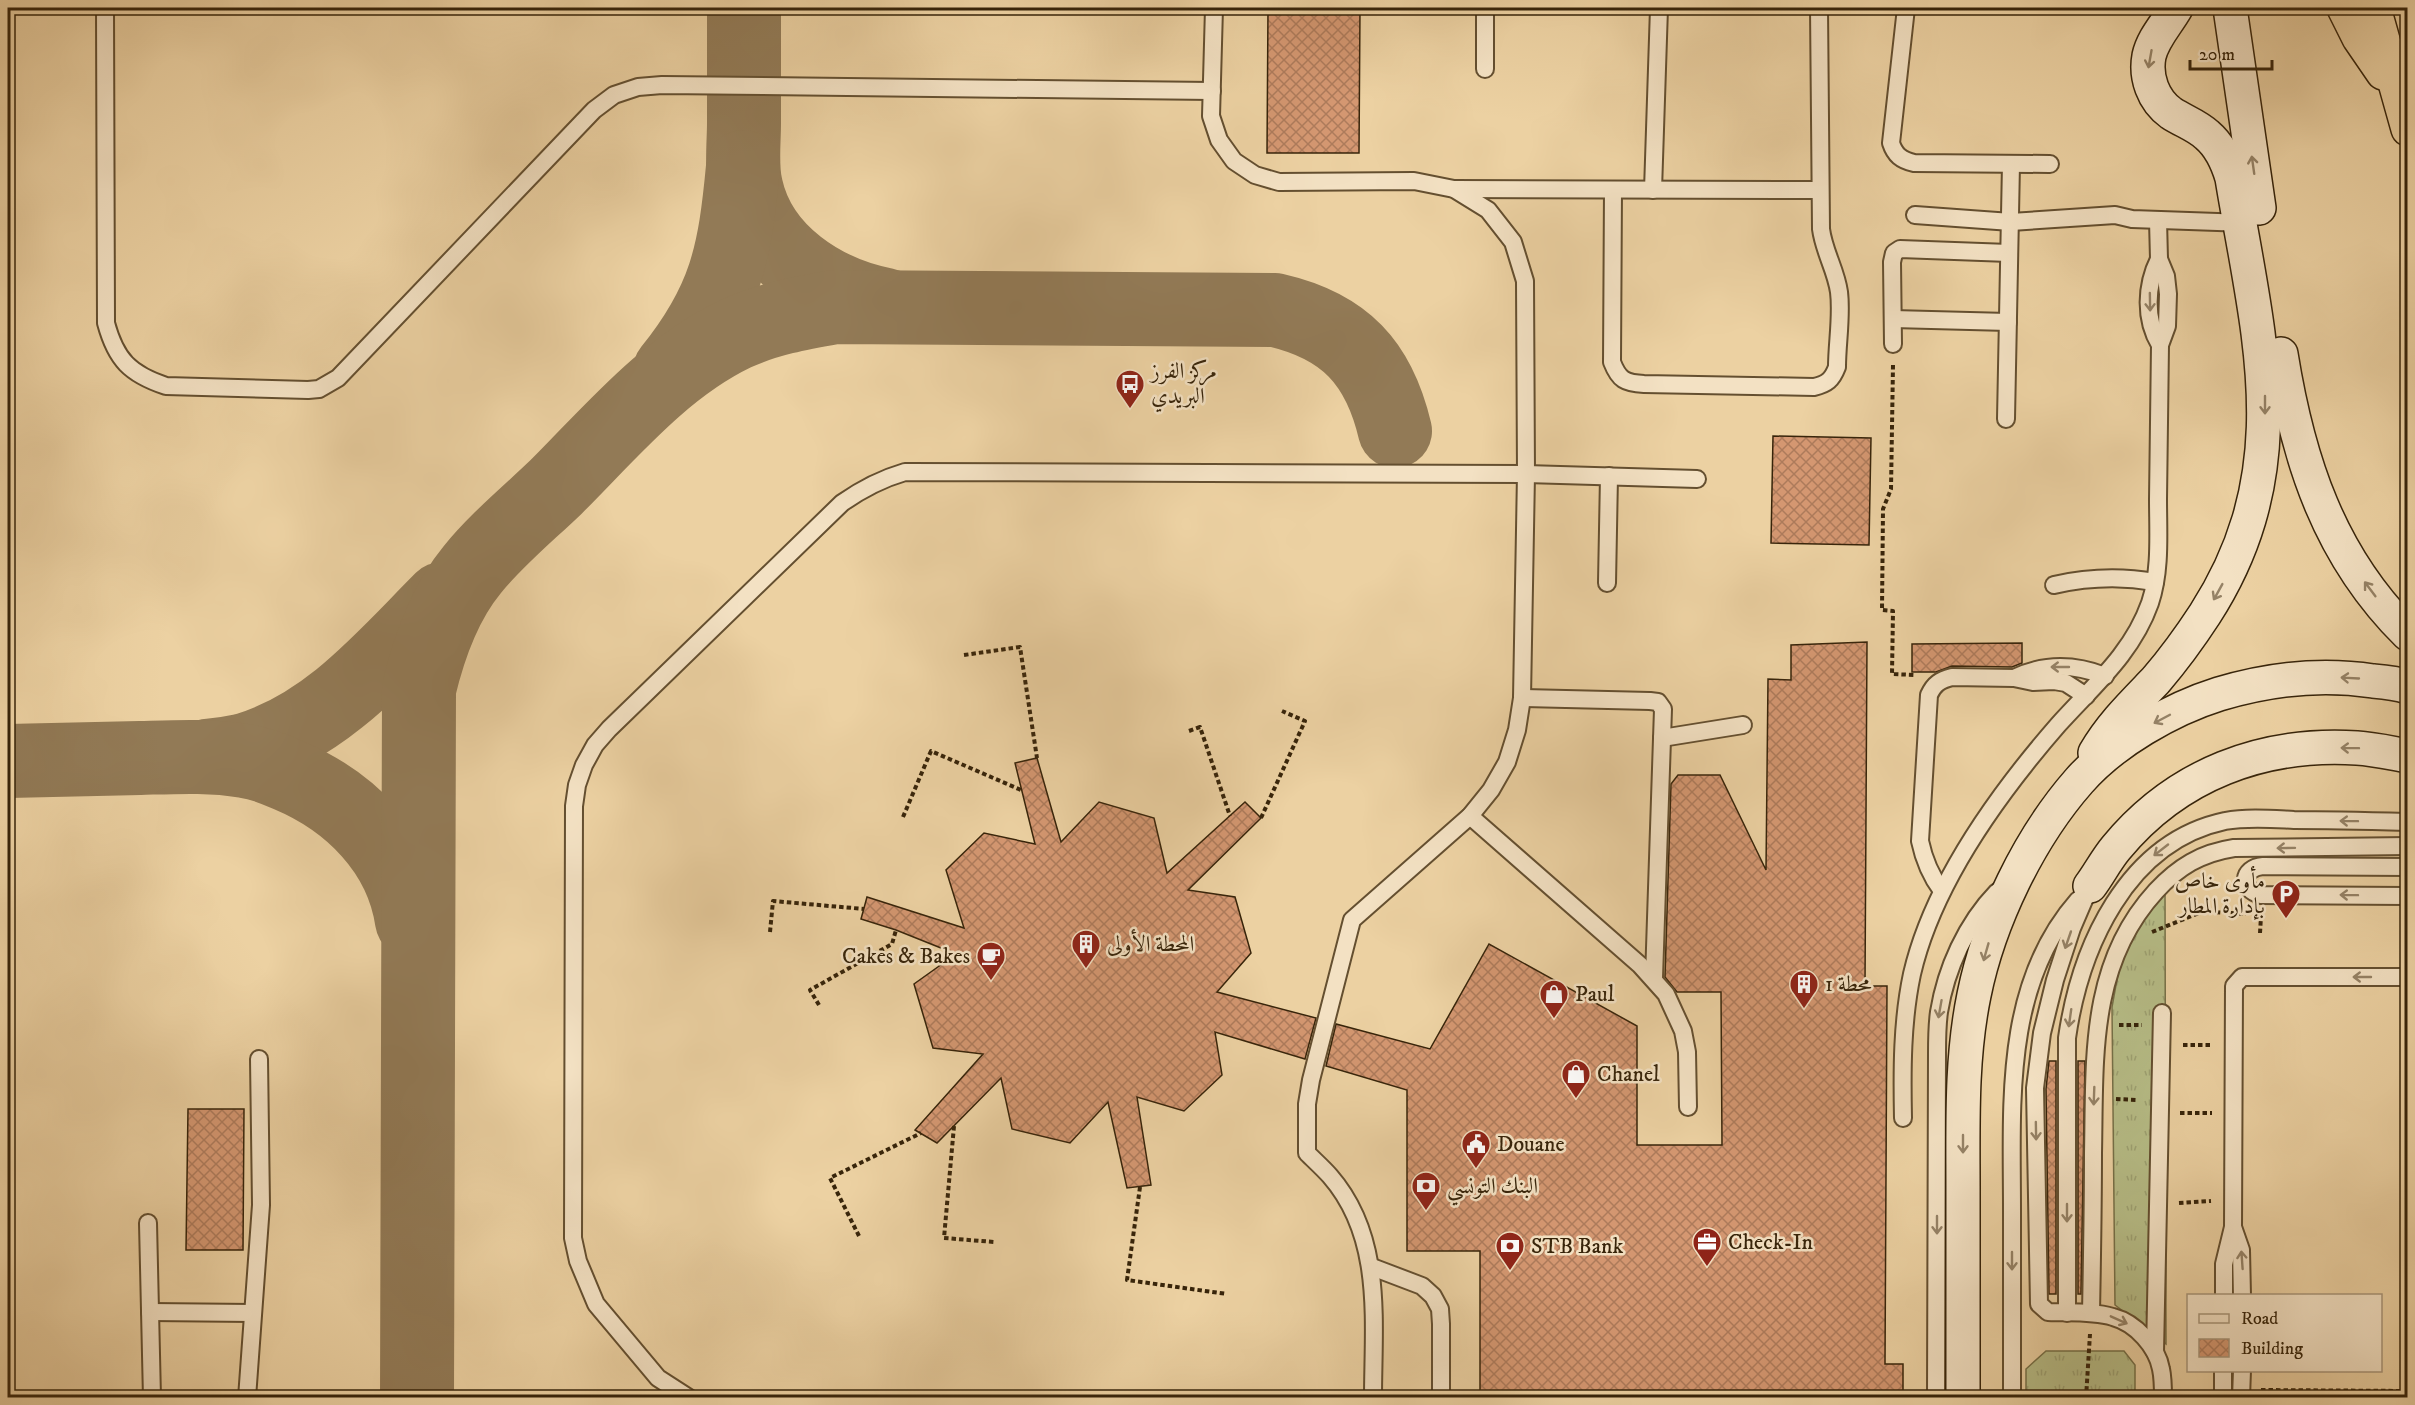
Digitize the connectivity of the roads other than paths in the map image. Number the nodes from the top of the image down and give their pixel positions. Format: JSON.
{"nodes":[{"id":1,"x":105,"y":8,"type":"edge"},
{"id":2,"x":1214,"y":8,"type":"edge"},
{"id":3,"x":1485,"y":8,"type":"edge"},
{"id":4,"x":1659,"y":8,"type":"edge"},
{"id":5,"x":1819,"y":8,"type":"edge"},
{"id":6,"x":1905,"y":8,"type":"edge"},
{"id":7,"x":2176,"y":8,"type":"edge"},
{"id":8,"x":2230,"y":8,"type":"edge"},
{"id":9,"x":2344,"y":8,"type":"edge"},
{"id":10,"x":2374,"y":8,"type":"edge"},
{"id":11,"x":1485,"y":69,"type":"dead end"},
{"id":12,"x":2395,"y":89,"type":"junction"},
{"id":13,"x":1212,"y":91,"type":"junction"},
{"id":14,"x":2408,"y":129,"type":"edge"},
{"id":15,"x":2011,"y":164,"type":"junction"},
{"id":16,"x":2050,"y":164,"type":"dead end"},
{"id":17,"x":1454,"y":189,"type":"junction"},
{"id":18,"x":1613,"y":190,"type":"junction"},
{"id":19,"x":1653,"y":190,"type":"junction"},
{"id":20,"x":1819,"y":190,"type":"junction"},
{"id":21,"x":1915,"y":215,"type":"dead end"},
{"id":22,"x":2158,"y":220,"type":"junction"},
{"id":23,"x":2011,"y":222,"type":"junction"},
{"id":24,"x":2250,"y":223,"type":"junction"},
{"id":25,"x":2009,"y":253,"type":"junction"},
{"id":26,"x":1893,"y":319,"type":"junction"},
{"id":27,"x":2008,"y":322,"type":"junction"},
{"id":28,"x":1893,"y":344,"type":"road end"},
{"id":29,"x":2006,"y":419,"type":"dead end"},
{"id":30,"x":1526,"y":474,"type":"junction"},
{"id":31,"x":1609,"y":476,"type":"junction"},
{"id":32,"x":1698,"y":479,"type":"dead end"},
{"id":33,"x":2155,"y":582,"type":"junction"},
{"id":34,"x":1607,"y":583,"type":"dead end"},
{"id":35,"x":2054,"y":585,"type":"dead end"},
{"id":36,"x":2408,"y":634,"type":"edge"},
{"id":37,"x":2106,"y":676,"type":"junction"},
{"id":38,"x":2014,"y":678,"type":"junction"},
{"id":39,"x":2408,"y":687,"type":"edge"},
{"id":40,"x":2086,"y":696,"type":"junction"},
{"id":41,"x":1522,"y":698,"type":"junction"},
{"id":42,"x":1743,"y":725,"type":"dead end"},
{"id":43,"x":1662,"y":738,"type":"junction"},
{"id":44,"x":2408,"y":756,"type":"edge"},
{"id":45,"x":2080,"y":780,"type":"junction"},
{"id":46,"x":1470,"y":816,"type":"junction"},
{"id":47,"x":2408,"y":822,"type":"edge"},
{"id":48,"x":2408,"y":846,"type":"edge"},
{"id":49,"x":2408,"y":867,"type":"edge"},
{"id":50,"x":2019,"y":870,"type":"junction"},
{"id":51,"x":2090,"y":886,"type":"junction"},
{"id":52,"x":1942,"y":891,"type":"junction"},
{"id":53,"x":2408,"y":896,"type":"edge"},
{"id":54,"x":2102,"y":924,"type":"junction"},
{"id":55,"x":2125,"y":935,"type":"junction"},
{"id":56,"x":2408,"y":977,"type":"edge"},
{"id":57,"x":1654,"y":978,"type":"junction"},
{"id":58,"x":2162,"y":1019,"type":"road end"},
{"id":59,"x":259,"y":1059,"type":"dead end"},
{"id":60,"x":1689,"y":1107,"type":"dead end"},
{"id":61,"x":1903,"y":1118,"type":"dead end"},
{"id":62,"x":148,"y":1223,"type":"dead end"},
{"id":63,"x":2233,"y":1227,"type":"junction"},
{"id":64,"x":1372,"y":1267,"type":"junction"},
{"id":65,"x":2224,"y":1294,"type":"edge"},
{"id":66,"x":2242,"y":1294,"type":"edge"},
{"id":67,"x":150,"y":1312,"type":"junction"},
{"id":68,"x":253,"y":1312,"type":"junction"},
{"id":69,"x":2067,"y":1313,"type":"junction"},
{"id":70,"x":2091,"y":1313,"type":"junction"},
{"id":71,"x":2155,"y":1352,"type":"junction"},
{"id":72,"x":2223,"y":1372,"type":"edge"},
{"id":73,"x":2242,"y":1372,"type":"edge"},
{"id":74,"x":2241,"y":1394,"type":"edge"},
{"id":75,"x":2012,"y":1396,"type":"edge"},
{"id":76,"x":2163,"y":1396,"type":"edge"},
{"id":77,"x":152,"y":1398,"type":"edge"},
{"id":78,"x":247,"y":1398,"type":"edge"},
{"id":79,"x":689,"y":1398,"type":"edge"},
{"id":80,"x":1373,"y":1398,"type":"edge"},
{"id":81,"x":1441,"y":1398,"type":"edge"},
{"id":82,"x":1936,"y":1398,"type":"edge"},
{"id":83,"x":1964,"y":1398,"type":"edge"},
{"id":84,"x":2223,"y":1398,"type":"edge"}],
"edges":[{"from":1,"to":13,"type":"lane"},
{"from":2,"to":13,"type":"lane"},
{"from":3,"to":11,"type":"lane"},
{"from":4,"to":19,"type":"lane"},
{"from":5,"to":20,"type":"lane"},
{"from":6,"to":15,"type":"lane"},
{"from":7,"to":24,"type":"street","one_way":true},
{"from":24,"to":8,"type":"street","one_way":true},
{"from":9,"to":12,"type":"highway"},
{"from":10,"to":12,"type":"highway"},
{"from":12,"to":14,"type":"highway"},
{"from":13,"to":17,"type":"lane"},
{"from":15,"to":16,"type":"lane"},
{"from":15,"to":23,"type":"lane"},
{"from":17,"to":18,"type":"lane"},
{"from":17,"to":30,"type":"lane"},
{"from":18,"to":19,"type":"lane"},
{"from":18,"to":20,"type":"lane"},
{"from":19,"to":20,"type":"lane"},
{"from":21,"to":23,"type":"lane"},
{"from":22,"to":23,"type":"lane"},
{"from":22,"to":24,"type":"lane"},
{"from":22,"to":33,"type":"lane"},
{"from":23,"to":25,"type":"lane"},
{"from":36,"to":24,"type":"street","one_way":true},
{"from":24,"to":45,"type":"street","one_way":true},
{"from":25,"to":26,"type":"lane"},
{"from":25,"to":27,"type":"lane"},
{"from":26,"to":27,"type":"lane"},
{"from":26,"to":28,"type":"lane"},
{"from":27,"to":29,"type":"lane"},
{"from":30,"to":31,"type":"lane"},
{"from":30,"to":41,"type":"lane"},
{"from":30,"to":79,"type":"lane"},
{"from":31,"to":32,"type":"lane"},
{"from":31,"to":34,"type":"lane"},
{"from":33,"to":35,"type":"lane"},
{"from":33,"to":37,"type":"lane"},
{"from":37,"to":38,"type":"lane","one_way":true},
{"from":37,"to":40,"type":"lane"},
{"from":38,"to":40,"type":"lane"},
{"from":38,"to":52,"type":"lane"},
{"from":39,"to":45,"type":"street","one_way":true},
{"from":40,"to":52,"type":"lane"},
{"from":41,"to":43,"type":"lane"},
{"from":41,"to":46,"type":"lane"},
{"from":42,"to":43,"type":"lane"},
{"from":43,"to":57,"type":"lane"},
{"from":44,"to":51,"type":"street","one_way":true},
{"from":45,"to":50,"type":"street"},
{"from":46,"to":57,"type":"lane"},
{"from":46,"to":64,"type":"lane"},
{"from":47,"to":54,"type":"lane","one_way":true},
{"from":48,"to":55,"type":"lane","one_way":true},
{"from":53,"to":49,"type":"lane","one_way":true},
{"from":50,"to":82,"type":"lane","one_way":true},
{"from":50,"to":83,"type":"street","one_way":true},
{"from":51,"to":69,"type":"lane","one_way":true},
{"from":51,"to":75,"type":"lane","one_way":true},
{"from":52,"to":61,"type":"lane"},
{"from":54,"to":55,"type":"lane"},
{"from":54,"to":69,"type":"lane","one_way":true},
{"from":55,"to":70,"type":"lane","one_way":true},
{"from":56,"to":63,"type":"lane","one_way":true},
{"from":57,"to":60,"type":"lane"},
{"from":58,"to":71,"type":"lane"},
{"from":59,"to":68,"type":"lane"},
{"from":62,"to":67,"type":"lane"},
{"from":63,"to":65,"type":"lane"},
{"from":66,"to":63,"type":"lane","one_way":true},
{"from":64,"to":80,"type":"lane"},
{"from":64,"to":81,"type":"lane"},
{"from":67,"to":68,"type":"lane"},
{"from":67,"to":77,"type":"lane"},
{"from":68,"to":78,"type":"lane"},
{"from":69,"to":70,"type":"lane"},
{"from":70,"to":71,"type":"lane","one_way":true},
{"from":71,"to":76,"type":"lane"},
{"from":72,"to":84,"type":"lane"},
{"from":73,"to":74,"type":"lane"}]}
